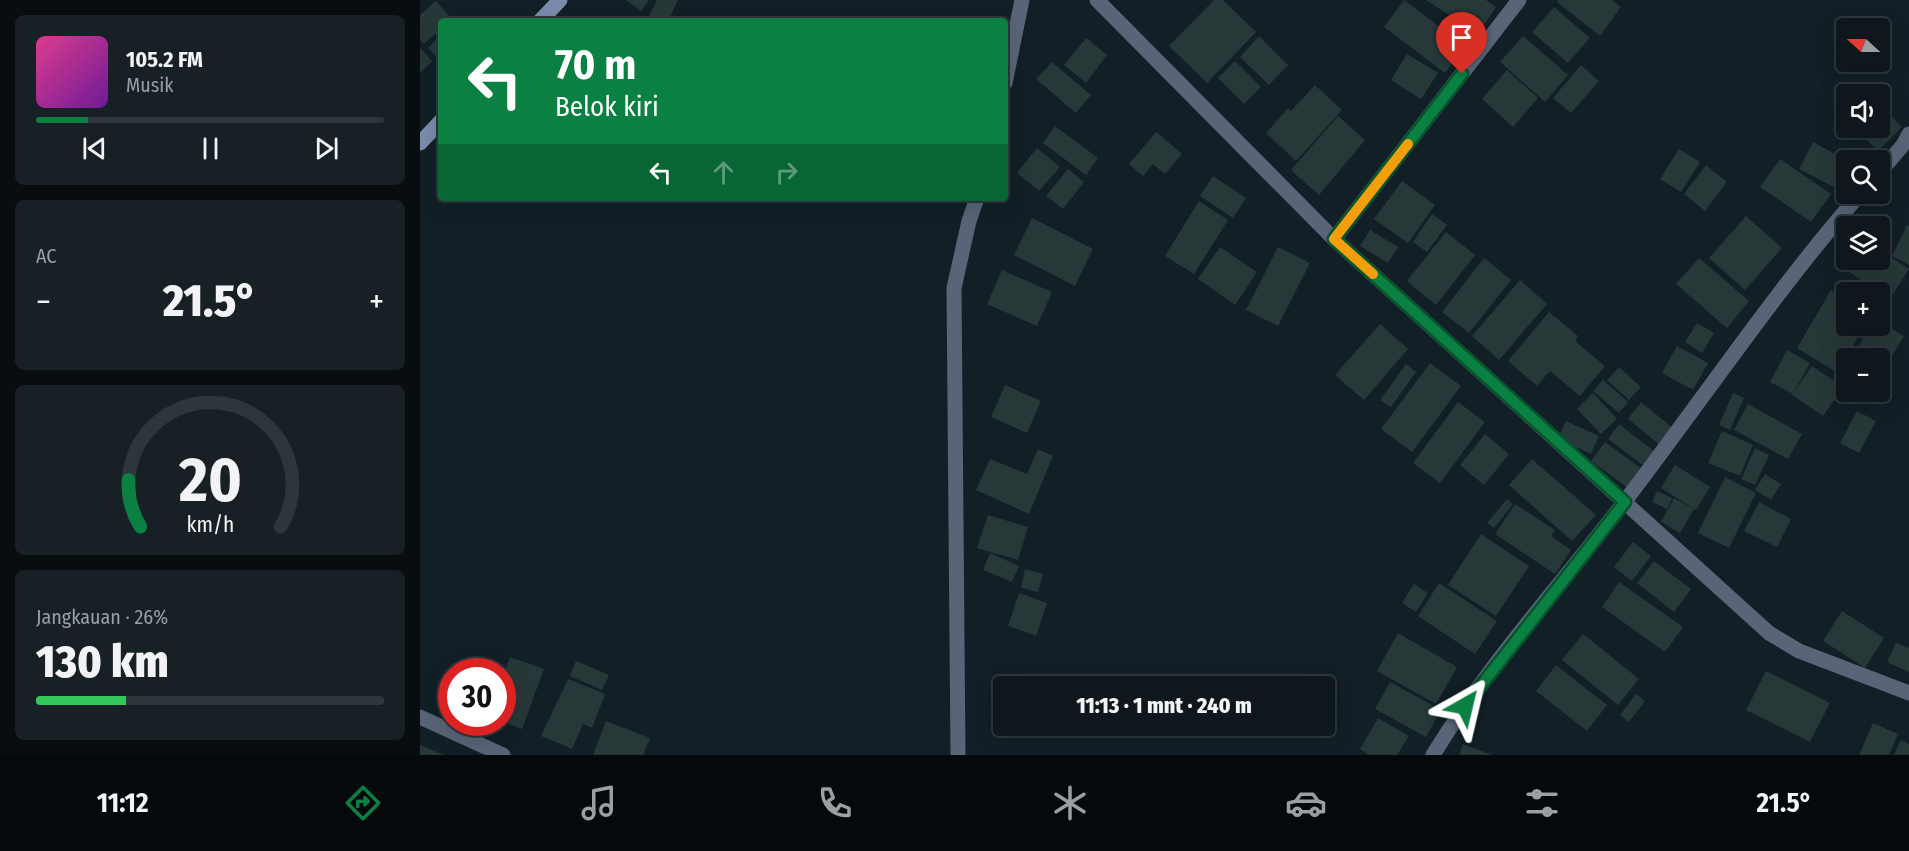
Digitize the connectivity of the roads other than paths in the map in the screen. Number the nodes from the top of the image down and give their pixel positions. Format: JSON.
{"nodes":[{"id":1,"x":560,"y":0,"type":"edge"},
{"id":2,"x":1022,"y":0,"type":"edge"},
{"id":3,"x":1097,"y":0,"type":"edge"},
{"id":4,"x":1519,"y":0,"type":"edge"},
{"id":5,"x":543,"y":18,"type":"edge"},
{"id":6,"x":1008,"y":68,"type":"edge"},
{"id":7,"x":438,"y":124,"type":"edge"},
{"id":8,"x":1909,"y":134,"type":"edge"},
{"id":9,"x":420,"y":142,"type":"edge"},
{"id":10,"x":1890,"y":160,"type":"edge"},
{"id":11,"x":976,"y":201,"type":"edge"},
{"id":12,"x":1851,"y":204,"type":"edge"},
{"id":13,"x":1334,"y":239,"type":"junction"},
{"id":14,"x":1625,"y":502,"type":"junction"},
{"id":15,"x":1909,"y":693,"type":"edge"},
{"id":16,"x":420,"y":717,"type":"edge"},
{"id":17,"x":503,"y":755,"type":"edge"},
{"id":18,"x":958,"y":755,"type":"edge"},
{"id":19,"x":1433,"y":755,"type":"edge"}],
"edges":[{"from":1,"to":5,"type":"main road"},
{"from":2,"to":6,"type":"street"},
{"from":3,"to":13,"type":"street"},
{"from":4,"to":13,"type":"street"},
{"from":7,"to":9,"type":"main road"},
{"from":8,"to":10,"type":"street"},
{"from":11,"to":18,"type":"street"},
{"from":12,"to":14,"type":"street"},
{"from":13,"to":14,"type":"street"},
{"from":14,"to":15,"type":"street"},
{"from":14,"to":19,"type":"street"},
{"from":16,"to":17,"type":"street"}]}
